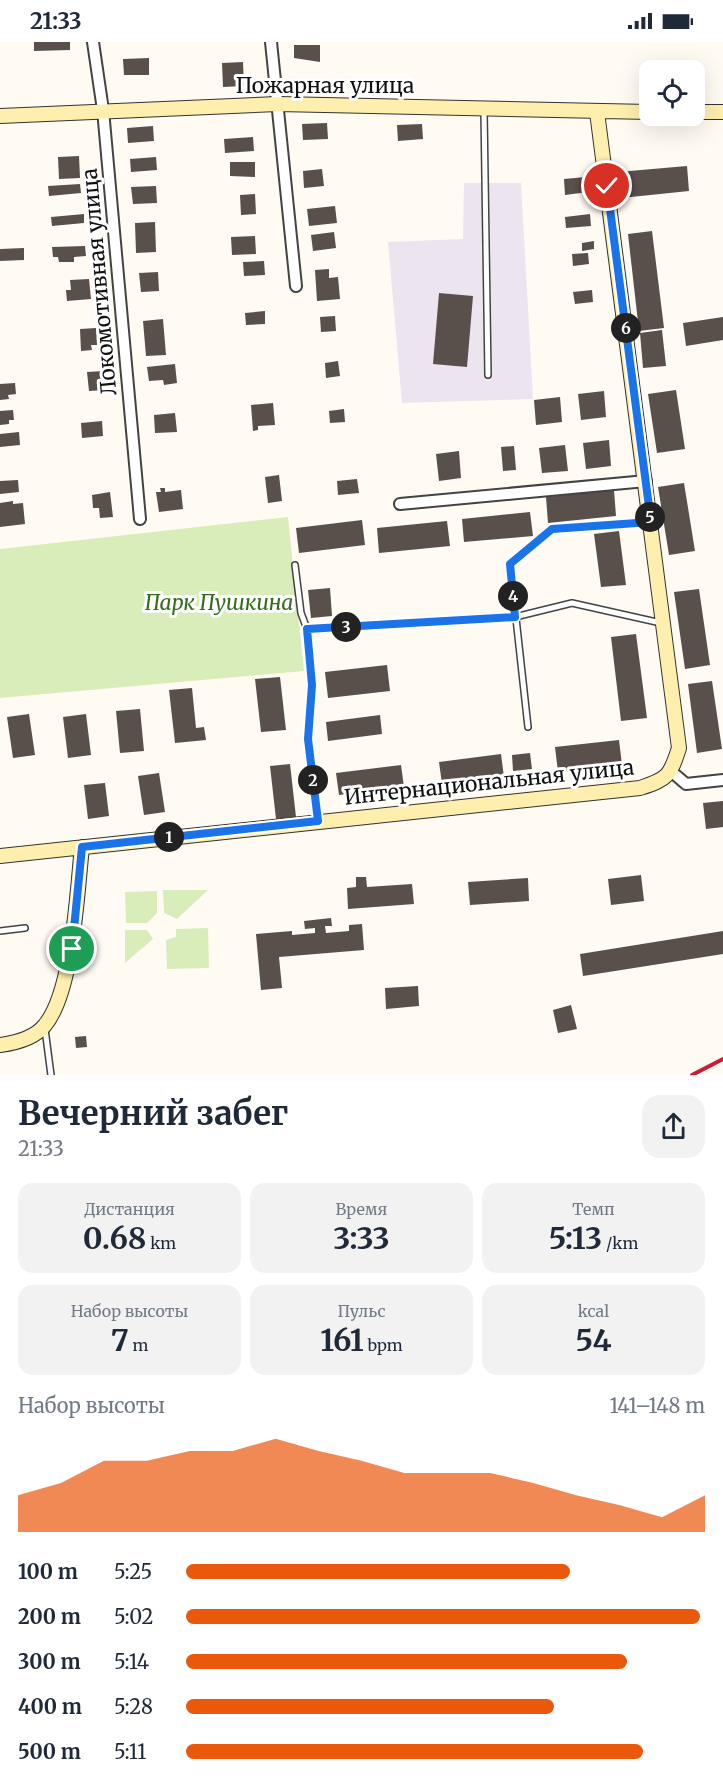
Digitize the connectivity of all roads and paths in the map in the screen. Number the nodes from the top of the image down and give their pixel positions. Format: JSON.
{"nodes":[{"id":1,"x":93,"y":42,"type":"edge"},
{"id":2,"x":271,"y":42,"type":"edge"},
{"id":3,"x":278,"y":104,"type":"junction"},
{"id":4,"x":484,"y":109,"type":"junction"},
{"id":5,"x":103,"y":110,"type":"junction"},
{"id":6,"x":597,"y":112,"type":"junction"},
{"id":7,"x":639,"y":112,"type":"edge"},
{"id":8,"x":705,"y":112,"type":"edge"},
{"id":9,"x":723,"y":112,"type":"edge"},
{"id":10,"x":0,"y":116,"type":"edge"},
{"id":11,"x":296,"y":286,"type":"dead end"},
{"id":12,"x":488,"y":375,"type":"dead end"},
{"id":13,"x":646,"y":481,"type":"junction"},
{"id":14,"x":400,"y":504,"type":"dead end"},
{"id":15,"x":140,"y":519,"type":"dead end"},
{"id":16,"x":651,"y":522,"type":"junction"},
{"id":17,"x":295,"y":565,"type":"dead end"},
{"id":18,"x":515,"y":617,"type":"junction"},
{"id":19,"x":661,"y":623,"type":"junction"},
{"id":20,"x":307,"y":629,"type":"junction"},
{"id":21,"x":528,"y":727,"type":"dead end"},
{"id":22,"x":672,"y":772,"type":"junction"},
{"id":23,"x":723,"y":780,"type":"edge"},
{"id":24,"x":318,"y":821,"type":"junction"},
{"id":25,"x":82,"y":847,"type":"junction"},
{"id":26,"x":0,"y":856,"type":"edge"},
{"id":27,"x":25,"y":928,"type":"dead end"},
{"id":28,"x":0,"y":931,"type":"edge"},
{"id":29,"x":45,"y":1026,"type":"junction"},
{"id":30,"x":0,"y":1045,"type":"edge"},
{"id":31,"x":51,"y":1075,"type":"edge"}],
"edges":[{"from":1,"to":5,"type":"street","name":"Локомотивная улица"},
{"from":2,"to":3,"type":"street"},
{"from":3,"to":4,"type":"street","name":"Пожарная улица"},
{"from":3,"to":5,"type":"street","name":"Пожарная улица"},
{"from":3,"to":11,"type":"street"},
{"from":4,"to":6,"type":"street","name":"Пожарная улица"},
{"from":4,"to":12,"type":"lane"},
{"from":5,"to":10,"type":"street","name":"Пожарная улица"},
{"from":5,"to":15,"type":"street","name":"Локомотивная улица"},
{"from":6,"to":7,"type":"street","name":"Пожарная улица"},
{"from":6,"to":13,"type":"street"},
{"from":8,"to":9,"type":"street"},
{"from":13,"to":14,"type":"street"},
{"from":13,"to":16,"type":"street"},
{"from":16,"to":18,"type":"lane"},
{"from":16,"to":19,"type":"street"},
{"from":17,"to":20,"type":"lane"},
{"from":18,"to":19,"type":"lane"},
{"from":18,"to":20,"type":"lane"},
{"from":18,"to":21,"type":"lane"},
{"from":19,"to":22,"type":"street"},
{"from":20,"to":24,"type":"lane"},
{"from":22,"to":23,"type":"street"},
{"from":22,"to":24,"type":"street","name":"Интернациональная улица"},
{"from":24,"to":25,"type":"street","name":"Интернациональная улица"},
{"from":25,"to":26,"type":"street","name":"Интернациональная улица"},
{"from":25,"to":29,"type":"street"},
{"from":27,"to":28,"type":"lane"},
{"from":29,"to":30,"type":"street"},
{"from":29,"to":31,"type":"lane"}]}
